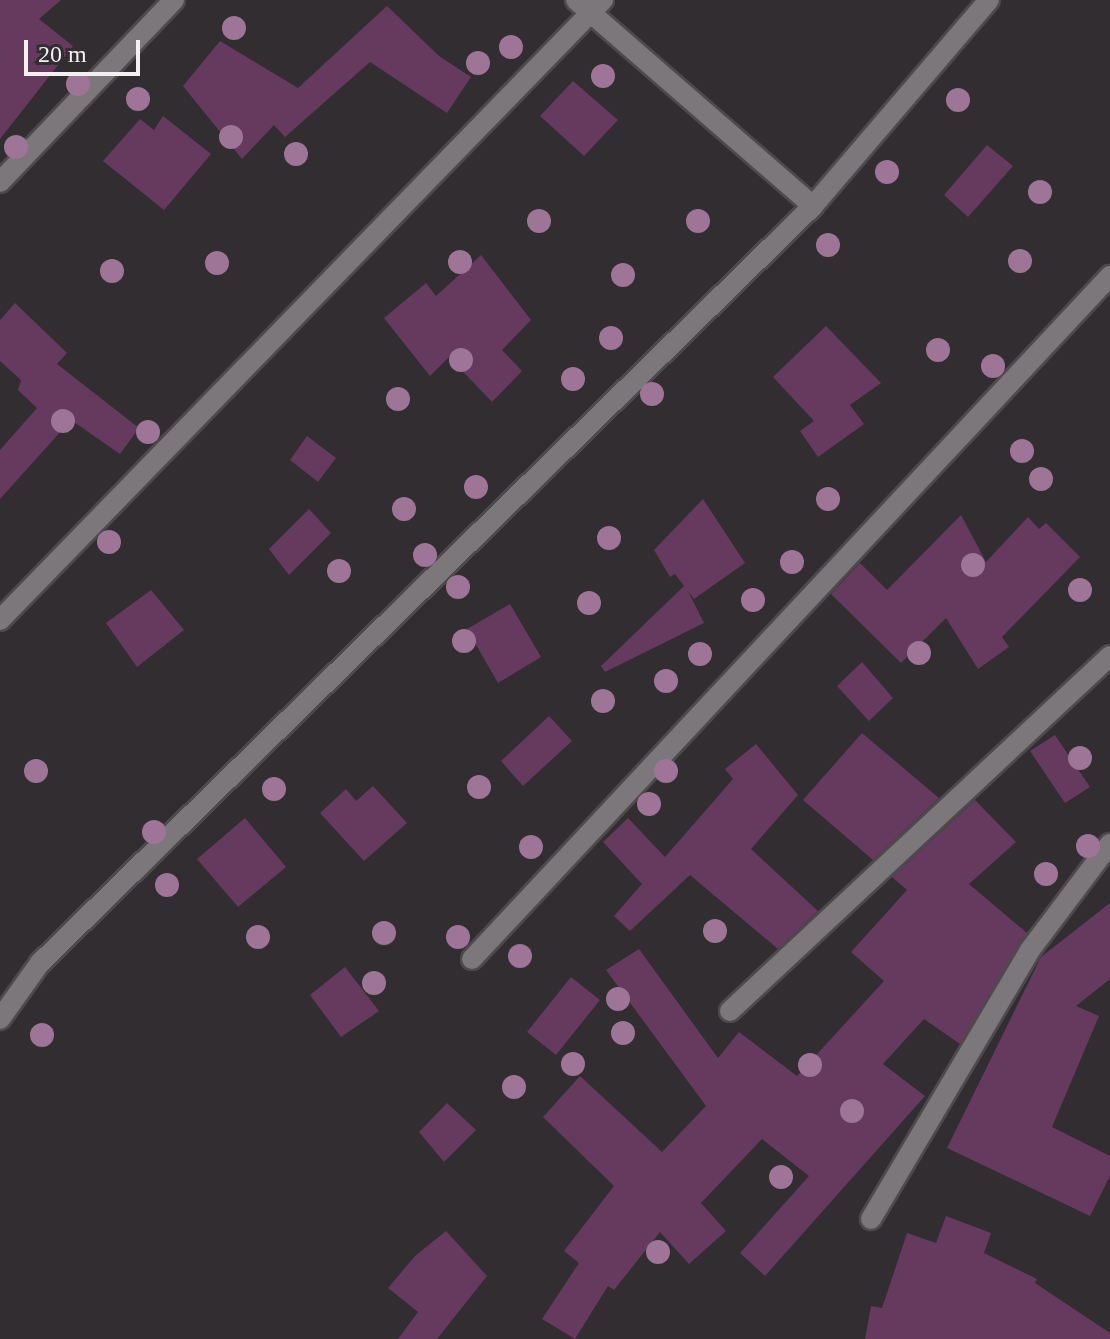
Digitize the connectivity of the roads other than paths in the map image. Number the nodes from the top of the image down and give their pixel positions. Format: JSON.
{"nodes":[{"id":1,"x":174,"y":0,"type":"edge"},
{"id":2,"x":989,"y":0,"type":"edge"},
{"id":3,"x":590,"y":4,"type":"edge"},
{"id":4,"x":0,"y":182,"type":"edge"},
{"id":5,"x":813,"y":206,"type":"junction"},
{"id":6,"x":1110,"y":276,"type":"edge"},
{"id":7,"x":0,"y":620,"type":"edge"},
{"id":8,"x":1110,"y":656,"type":"edge"},
{"id":9,"x":1110,"y":844,"type":"edge"},
{"id":10,"x":472,"y":959,"type":"dead end"},
{"id":11,"x":730,"y":1011,"type":"dead end"},
{"id":12,"x":0,"y":1019,"type":"edge"},
{"id":13,"x":871,"y":1219,"type":"dead end"}],
"edges":[{"from":1,"to":4,"type":"street"},
{"from":2,"to":5,"type":"street"},
{"from":3,"to":5,"type":"street"},
{"from":3,"to":7,"type":"street"},
{"from":5,"to":12,"type":"street"},
{"from":6,"to":10,"type":"street"},
{"from":8,"to":11,"type":"street"},
{"from":9,"to":13,"type":"street"}]}
